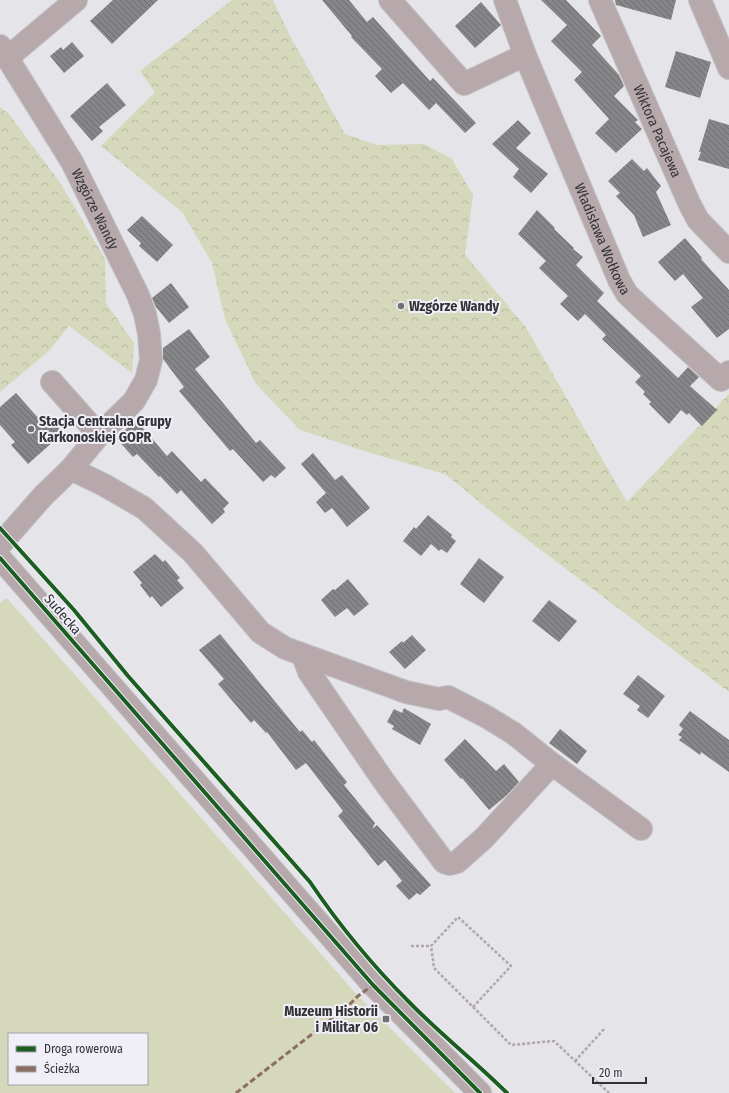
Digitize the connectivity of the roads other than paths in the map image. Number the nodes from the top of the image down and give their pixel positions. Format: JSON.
{"nodes":[{"id":1,"x":76,"y":0,"type":"edge"},
{"id":2,"x":390,"y":0,"type":"edge"},
{"id":3,"x":504,"y":0,"type":"edge"},
{"id":4,"x":600,"y":0,"type":"edge"},
{"id":5,"x":700,"y":0,"type":"edge"},
{"id":6,"x":4,"y":52,"type":"edge"},
{"id":7,"x":526,"y":55,"type":"junction"},
{"id":8,"x":729,"y":68,"type":"edge"},
{"id":9,"x":729,"y":252,"type":"edge"},
{"id":10,"x":729,"y":372,"type":"edge"},
{"id":11,"x":52,"y":382,"type":"dead end"},
{"id":12,"x":98,"y":436,"type":"junction"},
{"id":13,"x":71,"y":469,"type":"junction"},
{"id":14,"x":0,"y":544,"type":"edge"},
{"id":15,"x":3,"y":569,"type":"edge"},
{"id":16,"x":303,"y":656,"type":"junction"},
{"id":17,"x":552,"y":764,"type":"junction"},
{"id":18,"x":641,"y":829,"type":"dead end"},
{"id":19,"x":480,"y":1093,"type":"edge"}],
"edges":[{"from":1,"to":6,"type":"street"},
{"from":2,"to":7,"type":"street"},
{"from":3,"to":7,"type":"street","name":"Władisława Wołkowa"},
{"from":4,"to":9,"type":"street","name":"Wiktora Pacajewa"},
{"from":5,"to":8,"type":"street"},
{"from":6,"to":12,"type":"street","name":"Wzgórze Wandy"},
{"from":7,"to":10,"type":"street","name":"Władisława Wołkowa"},
{"from":11,"to":12,"type":"street"},
{"from":12,"to":13,"type":"street","name":"Wzgórze Wandy"},
{"from":13,"to":14,"type":"street","name":"Wzgórze Wandy"},
{"from":13,"to":16,"type":"street"},
{"from":15,"to":19,"type":"street","name":"Sudecka"},
{"from":16,"to":17,"type":"street"},
{"from":16,"to":17,"type":"street"},
{"from":17,"to":18,"type":"street"}]}
